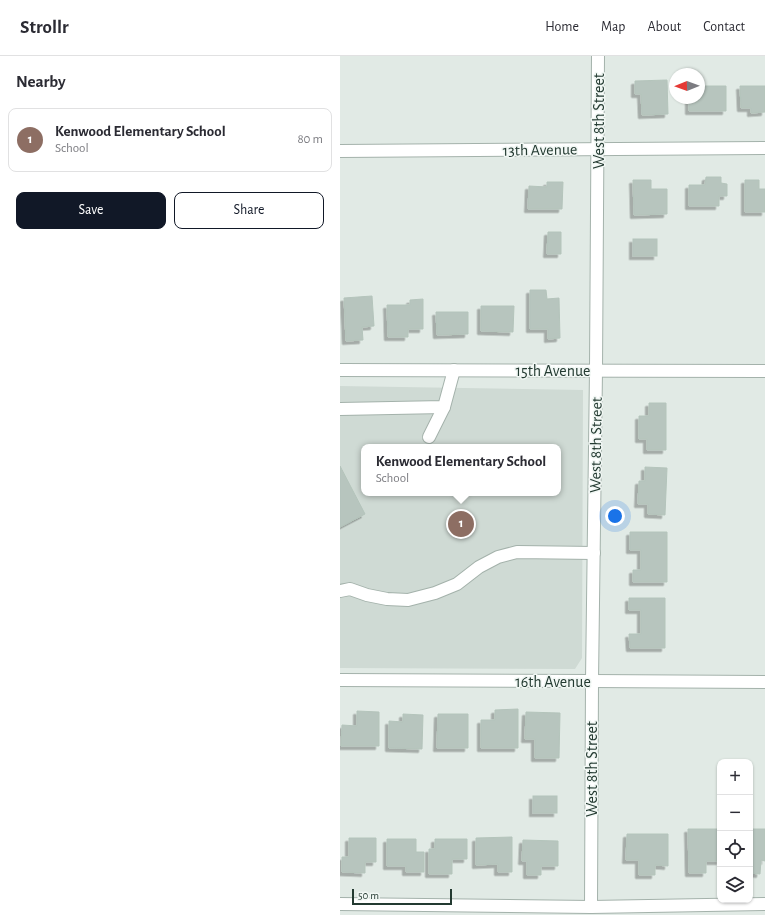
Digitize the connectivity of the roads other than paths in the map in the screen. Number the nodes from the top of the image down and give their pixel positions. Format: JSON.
{"nodes":[{"id":1,"x":598,"y":56,"type":"edge"},
{"id":2,"x":598,"y":148,"type":"junction"},
{"id":3,"x":765,"y":148,"type":"edge"},
{"id":4,"x":340,"y":151,"type":"edge"},
{"id":5,"x":340,"y":370,"type":"edge"},
{"id":6,"x":454,"y":370,"type":"junction"},
{"id":7,"x":596,"y":370,"type":"junction"},
{"id":8,"x":765,"y":371,"type":"edge"},
{"id":9,"x":444,"y":406,"type":"junction"},
{"id":10,"x":340,"y":409,"type":"edge"},
{"id":11,"x":429,"y":437,"type":"dead end"},
{"id":12,"x":594,"y":553,"type":"junction"},
{"id":13,"x":340,"y":591,"type":"edge"},
{"id":14,"x":340,"y":680,"type":"edge"},
{"id":15,"x":592,"y":681,"type":"junction"},
{"id":16,"x":765,"y":682,"type":"edge"},
{"id":17,"x":340,"y":904,"type":"edge"},
{"id":18,"x":765,"y":904,"type":"edge"},
{"id":19,"x":591,"y":907,"type":"junction"}],
"edges":[{"from":1,"to":2,"type":"street","name":"West 8th Street"},
{"from":2,"to":3,"type":"street","name":"13th Avenue"},
{"from":2,"to":4,"type":"street","name":"13th Avenue"},
{"from":2,"to":7,"type":"street","name":"West 8th Street"},
{"from":5,"to":6,"type":"street","name":"15th Avenue"},
{"from":6,"to":7,"type":"street","name":"15th Avenue"},
{"from":6,"to":9,"type":"street"},
{"from":7,"to":8,"type":"street","name":"15th Avenue"},
{"from":7,"to":12,"type":"street","name":"West 8th Street"},
{"from":9,"to":10,"type":"street"},
{"from":9,"to":11,"type":"street"},
{"from":12,"to":13,"type":"street"},
{"from":12,"to":15,"type":"street","name":"West 8th Street"},
{"from":14,"to":15,"type":"street","name":"16th Avenue"},
{"from":15,"to":16,"type":"street","name":"16th Avenue"},
{"from":15,"to":19,"type":"street","name":"West 8th Street"},
{"from":17,"to":19,"type":"street"},
{"from":18,"to":19,"type":"street"}]}
